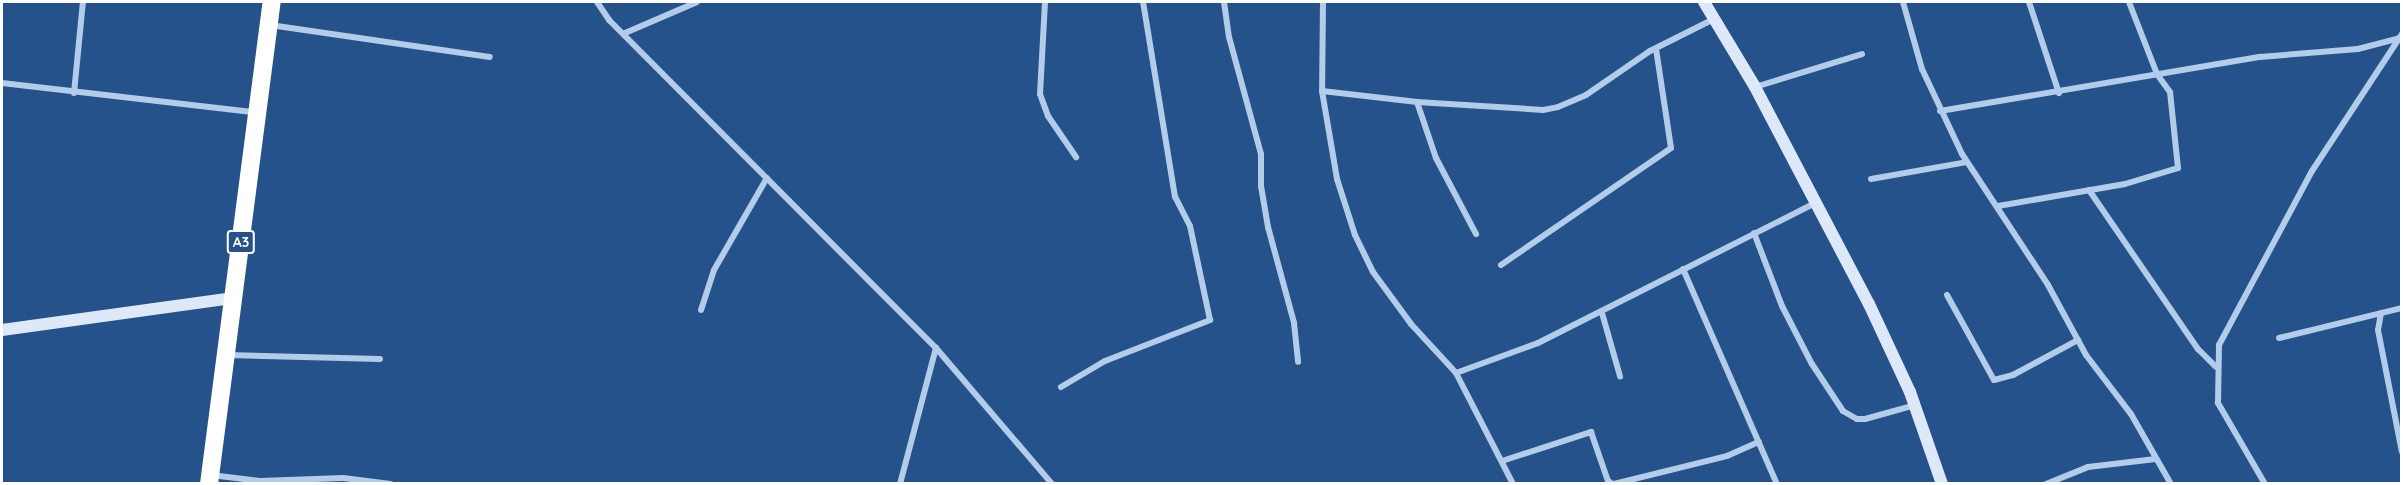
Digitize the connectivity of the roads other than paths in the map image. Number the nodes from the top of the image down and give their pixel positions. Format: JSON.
{"nodes":[{"id":1,"x":83,"y":2,"type":"edge"},
{"id":2,"x":272,"y":2,"type":"edge"},
{"id":3,"x":597,"y":2,"type":"edge"},
{"id":4,"x":697,"y":2,"type":"edge"},
{"id":5,"x":1045,"y":2,"type":"edge"},
{"id":6,"x":1143,"y":2,"type":"edge"},
{"id":7,"x":1224,"y":2,"type":"edge"},
{"id":8,"x":1323,"y":2,"type":"edge"},
{"id":9,"x":1704,"y":2,"type":"edge"},
{"id":10,"x":1903,"y":2,"type":"edge"},
{"id":11,"x":2029,"y":2,"type":"edge"},
{"id":12,"x":2129,"y":2,"type":"edge"},
{"id":13,"x":1714,"y":20,"type":"junction"},
{"id":14,"x":269,"y":25,"type":"junction"},
{"id":15,"x":625,"y":33,"type":"junction"},
{"id":16,"x":2401,"y":36,"type":"edge"},
{"id":17,"x":1656,"y":48,"type":"junction"},
{"id":18,"x":1862,"y":54,"type":"dead end"},
{"id":19,"x":490,"y":57,"type":"dead end"},
{"id":20,"x":2157,"y":74,"type":"junction"},
{"id":21,"x":2,"y":82,"type":"edge"},
{"id":22,"x":1755,"y":87,"type":"junction"},
{"id":23,"x":1322,"y":91,"type":"junction"},
{"id":24,"x":74,"y":93,"type":"junction"},
{"id":25,"x":2059,"y":93,"type":"junction"},
{"id":26,"x":1418,"y":102,"type":"junction"},
{"id":27,"x":1940,"y":111,"type":"junction"},
{"id":28,"x":258,"y":112,"type":"junction"},
{"id":29,"x":1076,"y":157,"type":"dead end"},
{"id":30,"x":1967,"y":162,"type":"junction"},
{"id":31,"x":767,"y":178,"type":"junction"},
{"id":32,"x":1871,"y":179,"type":"dead end"},
{"id":33,"x":2104,"y":188,"type":"junction"},
{"id":34,"x":2089,"y":190,"type":"junction"},
{"id":35,"x":2097,"y":199,"type":"junction"},
{"id":36,"x":1815,"y":202,"type":"junction"},
{"id":37,"x":1998,"y":206,"type":"junction"},
{"id":38,"x":1754,"y":233,"type":"junction"},
{"id":39,"x":1476,"y":234,"type":"dead end"},
{"id":40,"x":1501,"y":266,"type":"dead end"},
{"id":41,"x":1683,"y":269,"type":"junction"},
{"id":42,"x":1947,"y":295,"type":"dead end"},
{"id":43,"x":234,"y":298,"type":"junction"},
{"id":44,"x":2402,"y":308,"type":"edge"},
{"id":45,"x":701,"y":310,"type":"dead end"},
{"id":46,"x":1602,"y":312,"type":"junction"},
{"id":47,"x":2381,"y":313,"type":"junction"},
{"id":48,"x":2,"y":330,"type":"edge"},
{"id":49,"x":2279,"y":338,"type":"dead end"},
{"id":50,"x":2078,"y":340,"type":"junction"},
{"id":51,"x":936,"y":348,"type":"junction"},
{"id":52,"x":226,"y":355,"type":"junction"},
{"id":53,"x":380,"y":359,"type":"dead end"},
{"id":54,"x":1298,"y":362,"type":"dead end"},
{"id":55,"x":2216,"y":368,"type":"junction"},
{"id":56,"x":1456,"y":373,"type":"junction"},
{"id":57,"x":1620,"y":376,"type":"dead end"},
{"id":58,"x":1061,"y":387,"type":"dead end"},
{"id":59,"x":1915,"y":405,"type":"junction"},
{"id":60,"x":1759,"y":442,"type":"junction"},
{"id":61,"x":2402,"y":452,"type":"edge"},
{"id":62,"x":2156,"y":459,"type":"junction"},
{"id":63,"x":1502,"y":461,"type":"junction"},
{"id":64,"x":210,"y":479,"type":"edge"},
{"id":65,"x":391,"y":483,"type":"edge"},
{"id":66,"x":900,"y":483,"type":"edge"},
{"id":67,"x":1051,"y":483,"type":"edge"},
{"id":68,"x":1512,"y":483,"type":"edge"},
{"id":69,"x":1613,"y":483,"type":"edge"},
{"id":70,"x":1777,"y":483,"type":"edge"},
{"id":71,"x":1942,"y":483,"type":"edge"},
{"id":72,"x":2046,"y":483,"type":"edge"},
{"id":73,"x":2171,"y":483,"type":"edge"},
{"id":74,"x":2265,"y":483,"type":"edge"}],
"edges":[{"from":1,"to":24,"type":"street"},
{"from":2,"to":14,"type":"highway","number":"A3"},
{"from":3,"to":15,"type":"street"},
{"from":4,"to":15,"type":"street"},
{"from":5,"to":29,"type":"street"},
{"from":6,"to":58,"type":"street"},
{"from":7,"to":54,"type":"street"},
{"from":8,"to":23,"type":"street"},
{"from":9,"to":13,"type":"street"},
{"from":10,"to":27,"type":"street"},
{"from":11,"to":25,"type":"street"},
{"from":12,"to":20,"type":"street"},
{"from":13,"to":17,"type":"street"},
{"from":13,"to":22,"type":"street"},
{"from":14,"to":19,"type":"street"},
{"from":14,"to":28,"type":"highway","number":"A3"},
{"from":15,"to":31,"type":"street"},
{"from":16,"to":20,"type":"street"},
{"from":16,"to":55,"type":"street"},
{"from":17,"to":26,"type":"street"},
{"from":17,"to":40,"type":"street"},
{"from":18,"to":22,"type":"street"},
{"from":20,"to":25,"type":"street"},
{"from":20,"to":33,"type":"street"},
{"from":21,"to":24,"type":"street"},
{"from":22,"to":36,"type":"street"},
{"from":23,"to":26,"type":"street"},
{"from":23,"to":56,"type":"street"},
{"from":24,"to":28,"type":"street"},
{"from":25,"to":27,"type":"street"},
{"from":26,"to":39,"type":"street"},
{"from":27,"to":30,"type":"street"},
{"from":28,"to":43,"type":"highway","number":"A3"},
{"from":30,"to":32,"type":"street"},
{"from":30,"to":37,"type":"street"},
{"from":31,"to":45,"type":"street"},
{"from":31,"to":51,"type":"street"},
{"from":33,"to":34,"type":"street"},
{"from":33,"to":35,"type":"street"},
{"from":34,"to":35,"type":"street"},
{"from":34,"to":37,"type":"street"},
{"from":35,"to":55,"type":"street"},
{"from":36,"to":38,"type":"street"},
{"from":36,"to":59,"type":"street"},
{"from":37,"to":50,"type":"street"},
{"from":38,"to":41,"type":"street"},
{"from":38,"to":59,"type":"street"},
{"from":41,"to":46,"type":"street"},
{"from":41,"to":60,"type":"street"},
{"from":42,"to":50,"type":"street"},
{"from":43,"to":48,"type":"street"},
{"from":43,"to":52,"type":"highway","number":"A3"},
{"from":44,"to":47,"type":"street"},
{"from":46,"to":56,"type":"street"},
{"from":46,"to":57,"type":"street"},
{"from":47,"to":49,"type":"street"},
{"from":47,"to":61,"type":"street"},
{"from":50,"to":62,"type":"street"},
{"from":51,"to":66,"type":"street"},
{"from":51,"to":67,"type":"street"},
{"from":52,"to":53,"type":"street"},
{"from":52,"to":64,"type":"highway","number":"A3"},
{"from":55,"to":74,"type":"street"},
{"from":56,"to":63,"type":"street"},
{"from":59,"to":71,"type":"street"},
{"from":60,"to":69,"type":"street"},
{"from":60,"to":70,"type":"street"},
{"from":62,"to":72,"type":"street"},
{"from":62,"to":73,"type":"street"},
{"from":63,"to":68,"type":"street"},
{"from":63,"to":69,"type":"street"},
{"from":64,"to":65,"type":"street"}]}
